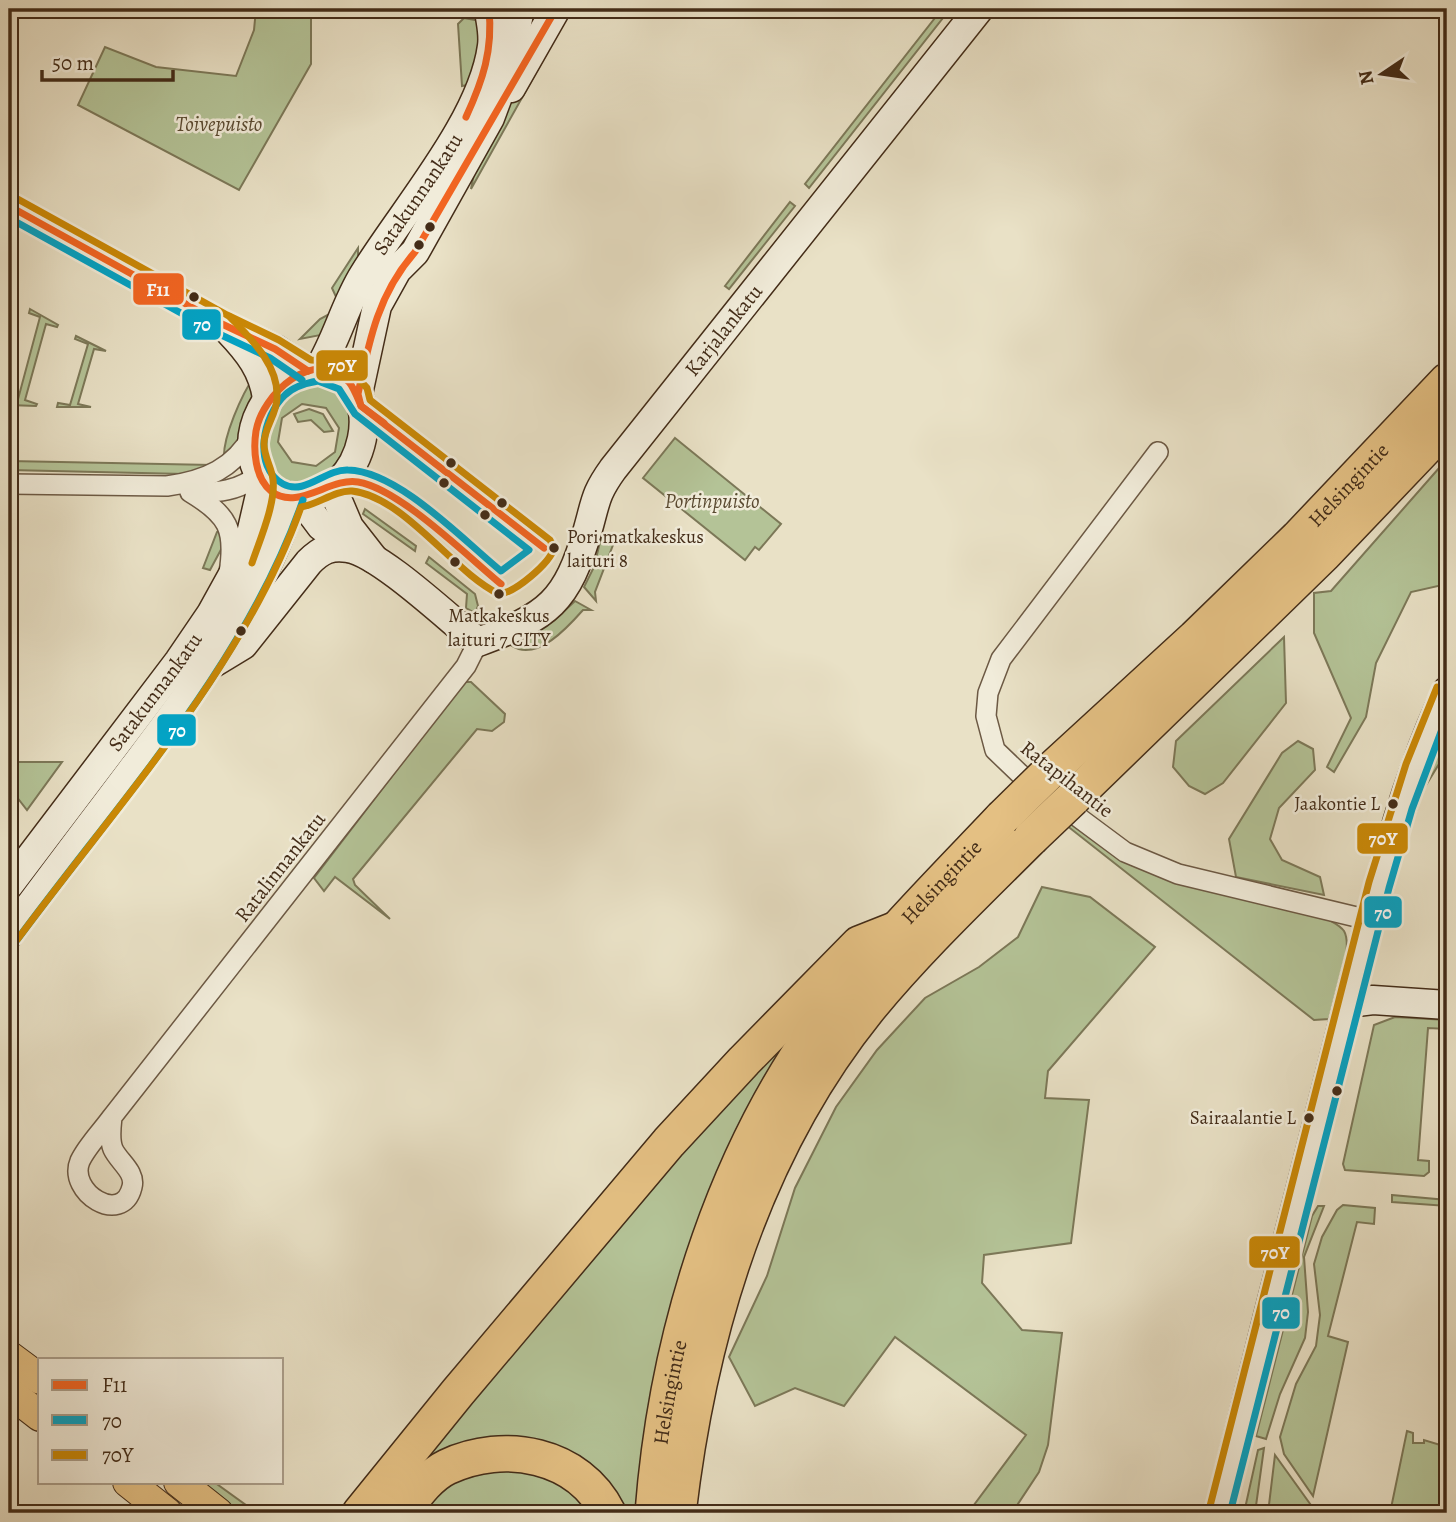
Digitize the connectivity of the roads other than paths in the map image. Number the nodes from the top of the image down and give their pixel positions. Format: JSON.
{"nodes":[{"id":1,"x":489,"y":9,"type":"edge"},
{"id":2,"x":520,"y":9,"type":"edge"},
{"id":3,"x":556,"y":9,"type":"edge"},
{"id":4,"x":979,"y":9,"type":"edge"},
{"id":5,"x":490,"y":118,"type":"junction"},
{"id":6,"x":9,"y":206,"type":"edge"},
{"id":7,"x":222,"y":324,"type":"junction"},
{"id":8,"x":313,"y":370,"type":"junction"},
{"id":9,"x":1447,"y":381,"type":"edge"},
{"id":10,"x":358,"y":394,"type":"junction"},
{"id":11,"x":267,"y":398,"type":"junction"},
{"id":12,"x":1447,"y":425,"type":"edge"},
{"id":13,"x":254,"y":433,"type":"junction"},
{"id":14,"x":1158,"y":453,"type":"dead end"},
{"id":15,"x":261,"y":478,"type":"junction"},
{"id":16,"x":9,"y":484,"type":"edge"},
{"id":17,"x":167,"y":486,"type":"junction"},
{"id":18,"x":332,"y":487,"type":"junction"},
{"id":19,"x":190,"y":492,"type":"junction"},
{"id":20,"x":296,"y":498,"type":"junction"},
{"id":21,"x":350,"y":548,"type":"junction"},
{"id":22,"x":376,"y":561,"type":"junction"},
{"id":23,"x":227,"y":582,"type":"junction"},
{"id":24,"x":478,"y":642,"type":"junction"},
{"id":25,"x":210,"y":664,"type":"junction"},
{"id":26,"x":1447,"y":691,"type":"edge"},
{"id":27,"x":9,"y":885,"type":"edge"},
{"id":28,"x":1370,"y":920,"type":"junction"},
{"id":29,"x":897,"y":929,"type":"junction"},
{"id":30,"x":9,"y":934,"type":"edge"},
{"id":31,"x":1349,"y":1003,"type":"junction"},
{"id":32,"x":1447,"y":1004,"type":"edge"},
{"id":33,"x":112,"y":1117,"type":"dead end"},
{"id":34,"x":9,"y":1356,"type":"edge"},
{"id":35,"x":38,"y":1378,"type":"edge"},
{"id":36,"x":9,"y":1392,"type":"edge"},
{"id":37,"x":38,"y":1414,"type":"edge"},
{"id":38,"x":131,"y":1484,"type":"edge"},
{"id":39,"x":181,"y":1484,"type":"edge"},
{"id":40,"x":167,"y":1513,"type":"edge"},
{"id":41,"x":218,"y":1513,"type":"edge"},
{"id":42,"x":360,"y":1513,"type":"edge"},
{"id":43,"x":402,"y":1513,"type":"edge"},
{"id":44,"x":608,"y":1513,"type":"edge"},
{"id":45,"x":653,"y":1513,"type":"edge"},
{"id":46,"x":678,"y":1513,"type":"edge"},
{"id":47,"x":1219,"y":1513,"type":"edge"}],
"edges":[{"from":1,"to":8,"type":"street","name":"Satakunnankatu"},
{"from":2,"to":5,"type":"street","name":"Satakunnankatu"},
{"from":3,"to":5,"type":"street"},
{"from":4,"to":24,"type":"street","name":"Karjalankatu"},
{"from":5,"to":10,"type":"street","name":"Satakunnankatu"},
{"from":6,"to":7,"type":"street"},
{"from":7,"to":8,"type":"street"},
{"from":7,"to":11,"type":"street"},
{"from":8,"to":10,"type":"street"},
{"from":8,"to":11,"type":"street"},
{"from":9,"to":29,"type":"highway","name":"Helsingintie","bridge":true},
{"from":10,"to":18,"type":"street"},
{"from":11,"to":13,"type":"street"},
{"from":12,"to":46,"type":"highway","name":"Helsingintie","bridge":true},
{"from":13,"to":15,"type":"street"},
{"from":13,"to":17,"type":"street"},
{"from":14,"to":28,"type":"street","name":"Ratapihantie"},
{"from":15,"to":19,"type":"street"},
{"from":15,"to":20,"type":"street"},
{"from":15,"to":23,"type":"street","name":"Satakunnankatu"},
{"from":16,"to":17,"type":"street"},
{"from":17,"to":19,"type":"street"},
{"from":18,"to":20,"type":"street"},
{"from":18,"to":22,"type":"street"},
{"from":19,"to":23,"type":"street"},
{"from":20,"to":21,"type":"street"},
{"from":20,"to":25,"type":"street","name":"Satakunnankatu"},
{"from":21,"to":22,"type":"street"},
{"from":21,"to":25,"type":"street"},
{"from":22,"to":24,"type":"street"},
{"from":23,"to":27,"type":"street","name":"Satakunnankatu"},
{"from":24,"to":33,"type":"street","name":"Ratalinnankatu"},
{"from":25,"to":30,"type":"street","name":"Satakunnankatu"},
{"from":26,"to":28,"type":"street"},
{"from":28,"to":31,"type":"street"},
{"from":29,"to":42,"type":"highway"},
{"from":29,"to":45,"type":"highway","name":"Helsingintie"},
{"from":31,"to":32,"type":"street"},
{"from":31,"to":47,"type":"street"},
{"from":34,"to":35,"type":"main road"},
{"from":36,"to":37,"type":"main road"},
{"from":38,"to":40,"type":"main road"},
{"from":39,"to":41,"type":"main road"},
{"from":43,"to":44,"type":"highway"}]}
